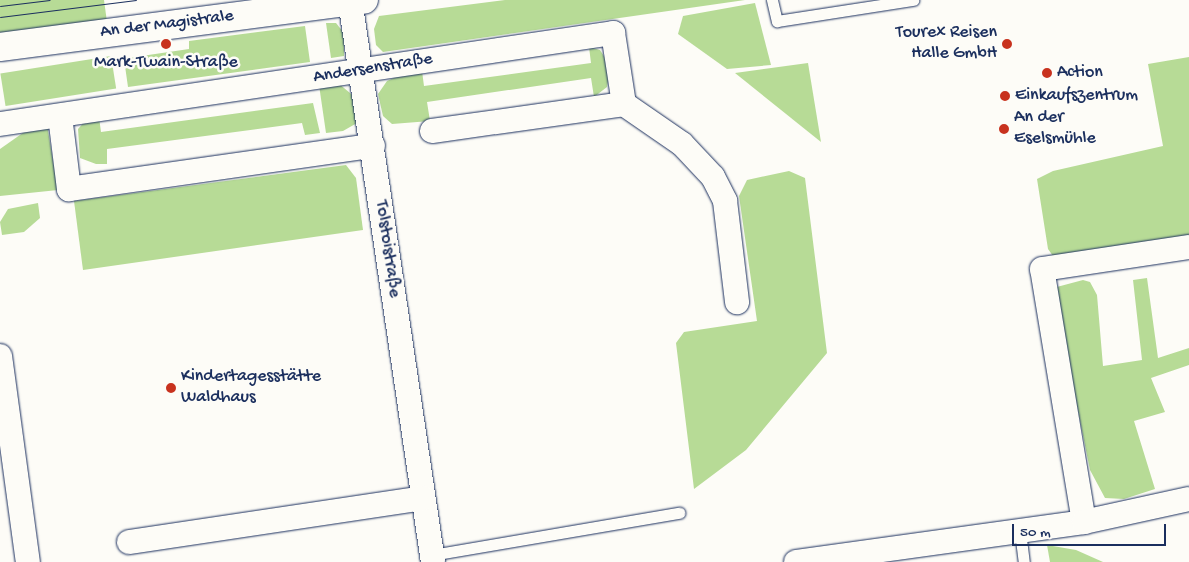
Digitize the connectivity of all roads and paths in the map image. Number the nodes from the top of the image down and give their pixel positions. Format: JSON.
{"nodes":[{"id":1,"x":772,"y":0,"type":"edge"},
{"id":2,"x":913,"y":0,"type":"edge"},
{"id":3,"x":355,"y":1,"type":"edge"},
{"id":4,"x":0,"y":47,"type":"edge"},
{"id":5,"x":361,"y":71,"type":"junction"},
{"id":6,"x":624,"y":104,"type":"junction"},
{"id":7,"x":60,"y":116,"type":"junction"},
{"id":8,"x":0,"y":124,"type":"edge"},
{"id":9,"x":432,"y":131,"type":"dead end"},
{"id":10,"x":372,"y":146,"type":"junction"},
{"id":11,"x":1189,"y":246,"type":"edge"},
{"id":12,"x":737,"y":302,"type":"dead end"},
{"id":13,"x":0,"y":356,"type":"edge"},
{"id":14,"x":423,"y":498,"type":"junction"},
{"id":15,"x":1189,"y":499,"type":"edge"},
{"id":16,"x":679,"y":513,"type":"dead end"},
{"id":17,"x":1084,"y":522,"type":"junction"},
{"id":18,"x":1020,"y":531,"type":"junction"},
{"id":19,"x":129,"y":542,"type":"dead end"},
{"id":20,"x":433,"y":559,"type":"edge"},
{"id":21,"x":28,"y":562,"type":"edge"},
{"id":22,"x":796,"y":562,"type":"edge"},
{"id":23,"x":1024,"y":562,"type":"edge"}],
"edges":[{"from":1,"to":2,"type":"lane"},
{"from":3,"to":4,"type":"main road","name":"An der Magistrale"},
{"from":3,"to":5,"type":"street","name":"Tolstoistraße"},
{"from":5,"to":6,"type":"street","name":"Andersenstraße"},
{"from":5,"to":7,"type":"street","name":"Andersenstraße"},
{"from":5,"to":10,"type":"street","name":"Tolstoistraße"},
{"from":6,"to":9,"type":"street"},
{"from":6,"to":12,"type":"street"},
{"from":7,"to":8,"type":"street","name":"Andersenstraße"},
{"from":7,"to":10,"type":"street"},
{"from":10,"to":14,"type":"street","name":"Tolstoistraße"},
{"from":11,"to":17,"type":"street"},
{"from":13,"to":21,"type":"street"},
{"from":14,"to":19,"type":"street"},
{"from":14,"to":20,"type":"street","name":"Tolstoistraße"},
{"from":15,"to":17,"type":"street"},
{"from":16,"to":20,"type":"lane"},
{"from":17,"to":18,"type":"street"},
{"from":18,"to":22,"type":"street"},
{"from":18,"to":23,"type":"lane"}]}
